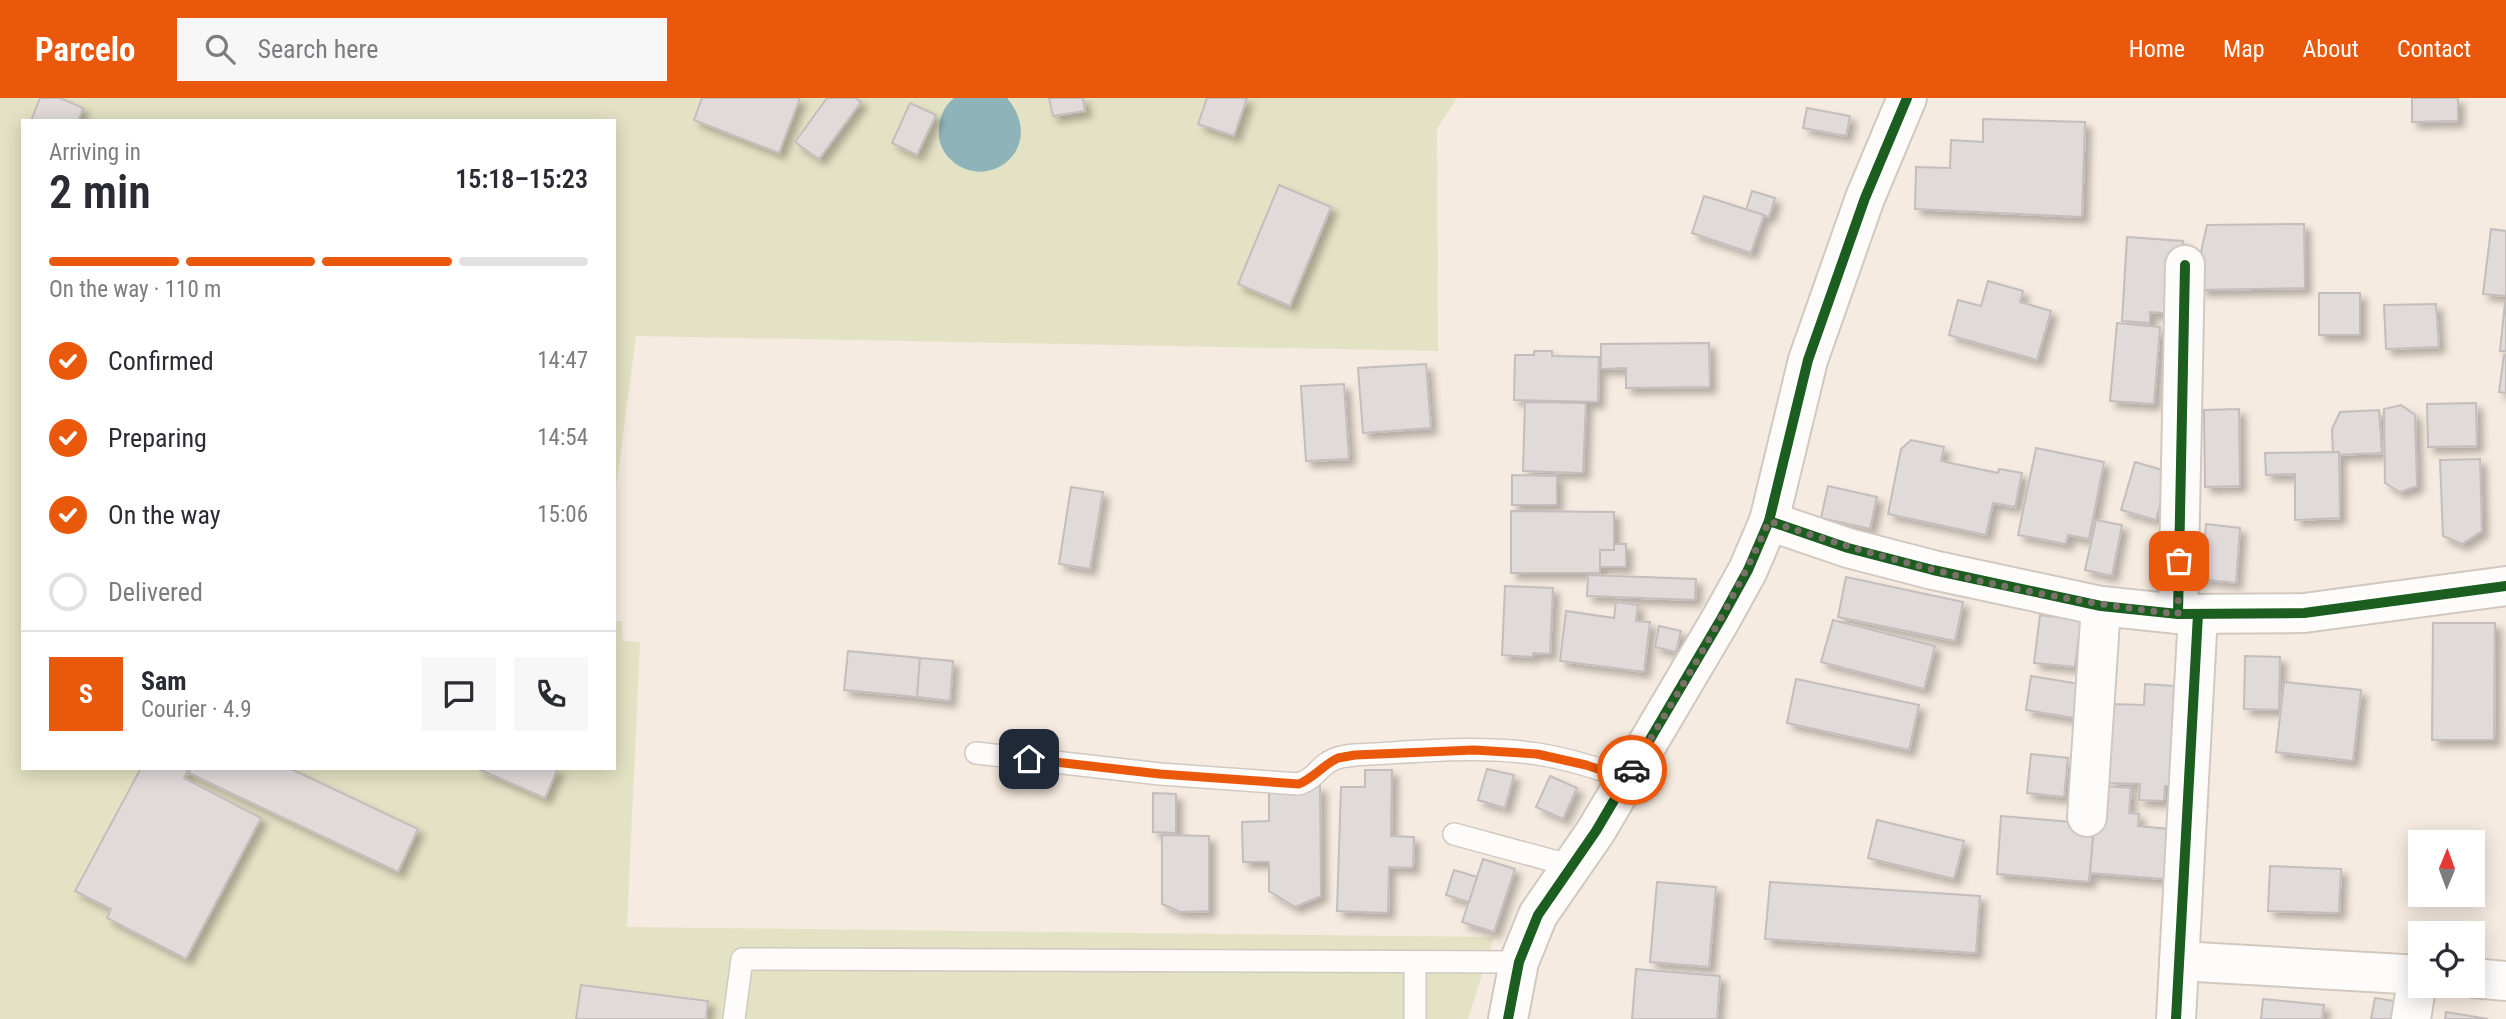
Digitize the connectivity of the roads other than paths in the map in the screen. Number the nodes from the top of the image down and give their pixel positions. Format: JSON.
{"nodes":[{"id":1,"x":1907,"y":98,"type":"edge"},
{"id":2,"x":2185,"y":265,"type":"dead end"},
{"id":3,"x":1769,"y":521,"type":"junction"},
{"id":4,"x":2506,"y":586,"type":"edge"},
{"id":5,"x":2101,"y":606,"type":"junction"},
{"id":6,"x":2188,"y":614,"type":"junction"},
{"id":7,"x":976,"y":753,"type":"dead end"},
{"id":8,"x":1627,"y":779,"type":"junction"},
{"id":9,"x":2087,"y":817,"type":"dead end"},
{"id":10,"x":1454,"y":834,"type":"dead end"},
{"id":11,"x":1572,"y":866,"type":"junction"},
{"id":12,"x":2179,"y":961,"type":"junction"},
{"id":13,"x":1519,"y":962,"type":"junction"},
{"id":14,"x":1415,"y":963,"type":"junction"},
{"id":15,"x":2408,"y":974,"type":"edge"},
{"id":16,"x":2485,"y":979,"type":"edge"},
{"id":17,"x":2506,"y":981,"type":"edge"},
{"id":18,"x":2415,"y":998,"type":"edge"},
{"id":19,"x":734,"y":1019,"type":"edge"},
{"id":20,"x":1415,"y":1019,"type":"edge"},
{"id":21,"x":1508,"y":1019,"type":"edge"},
{"id":22,"x":2176,"y":1019,"type":"edge"},
{"id":23,"x":2411,"y":1019,"type":"edge"}],
"edges":[{"from":1,"to":3,"type":"street"},
{"from":2,"to":6,"type":"street"},
{"from":3,"to":5,"type":"street"},
{"from":3,"to":8,"type":"street"},
{"from":4,"to":6,"type":"street"},
{"from":5,"to":6,"type":"street"},
{"from":5,"to":9,"type":"street"},
{"from":6,"to":12,"type":"street"},
{"from":7,"to":8,"type":"lane"},
{"from":8,"to":11,"type":"street"},
{"from":10,"to":11,"type":"lane"},
{"from":11,"to":13,"type":"street"},
{"from":12,"to":15,"type":"street"},
{"from":12,"to":22,"type":"street"},
{"from":13,"to":14,"type":"lane"},
{"from":13,"to":21,"type":"street"},
{"from":14,"to":19,"type":"lane"},
{"from":14,"to":20,"type":"lane"},
{"from":16,"to":17,"type":"street"},
{"from":18,"to":23,"type":"street"}]}
